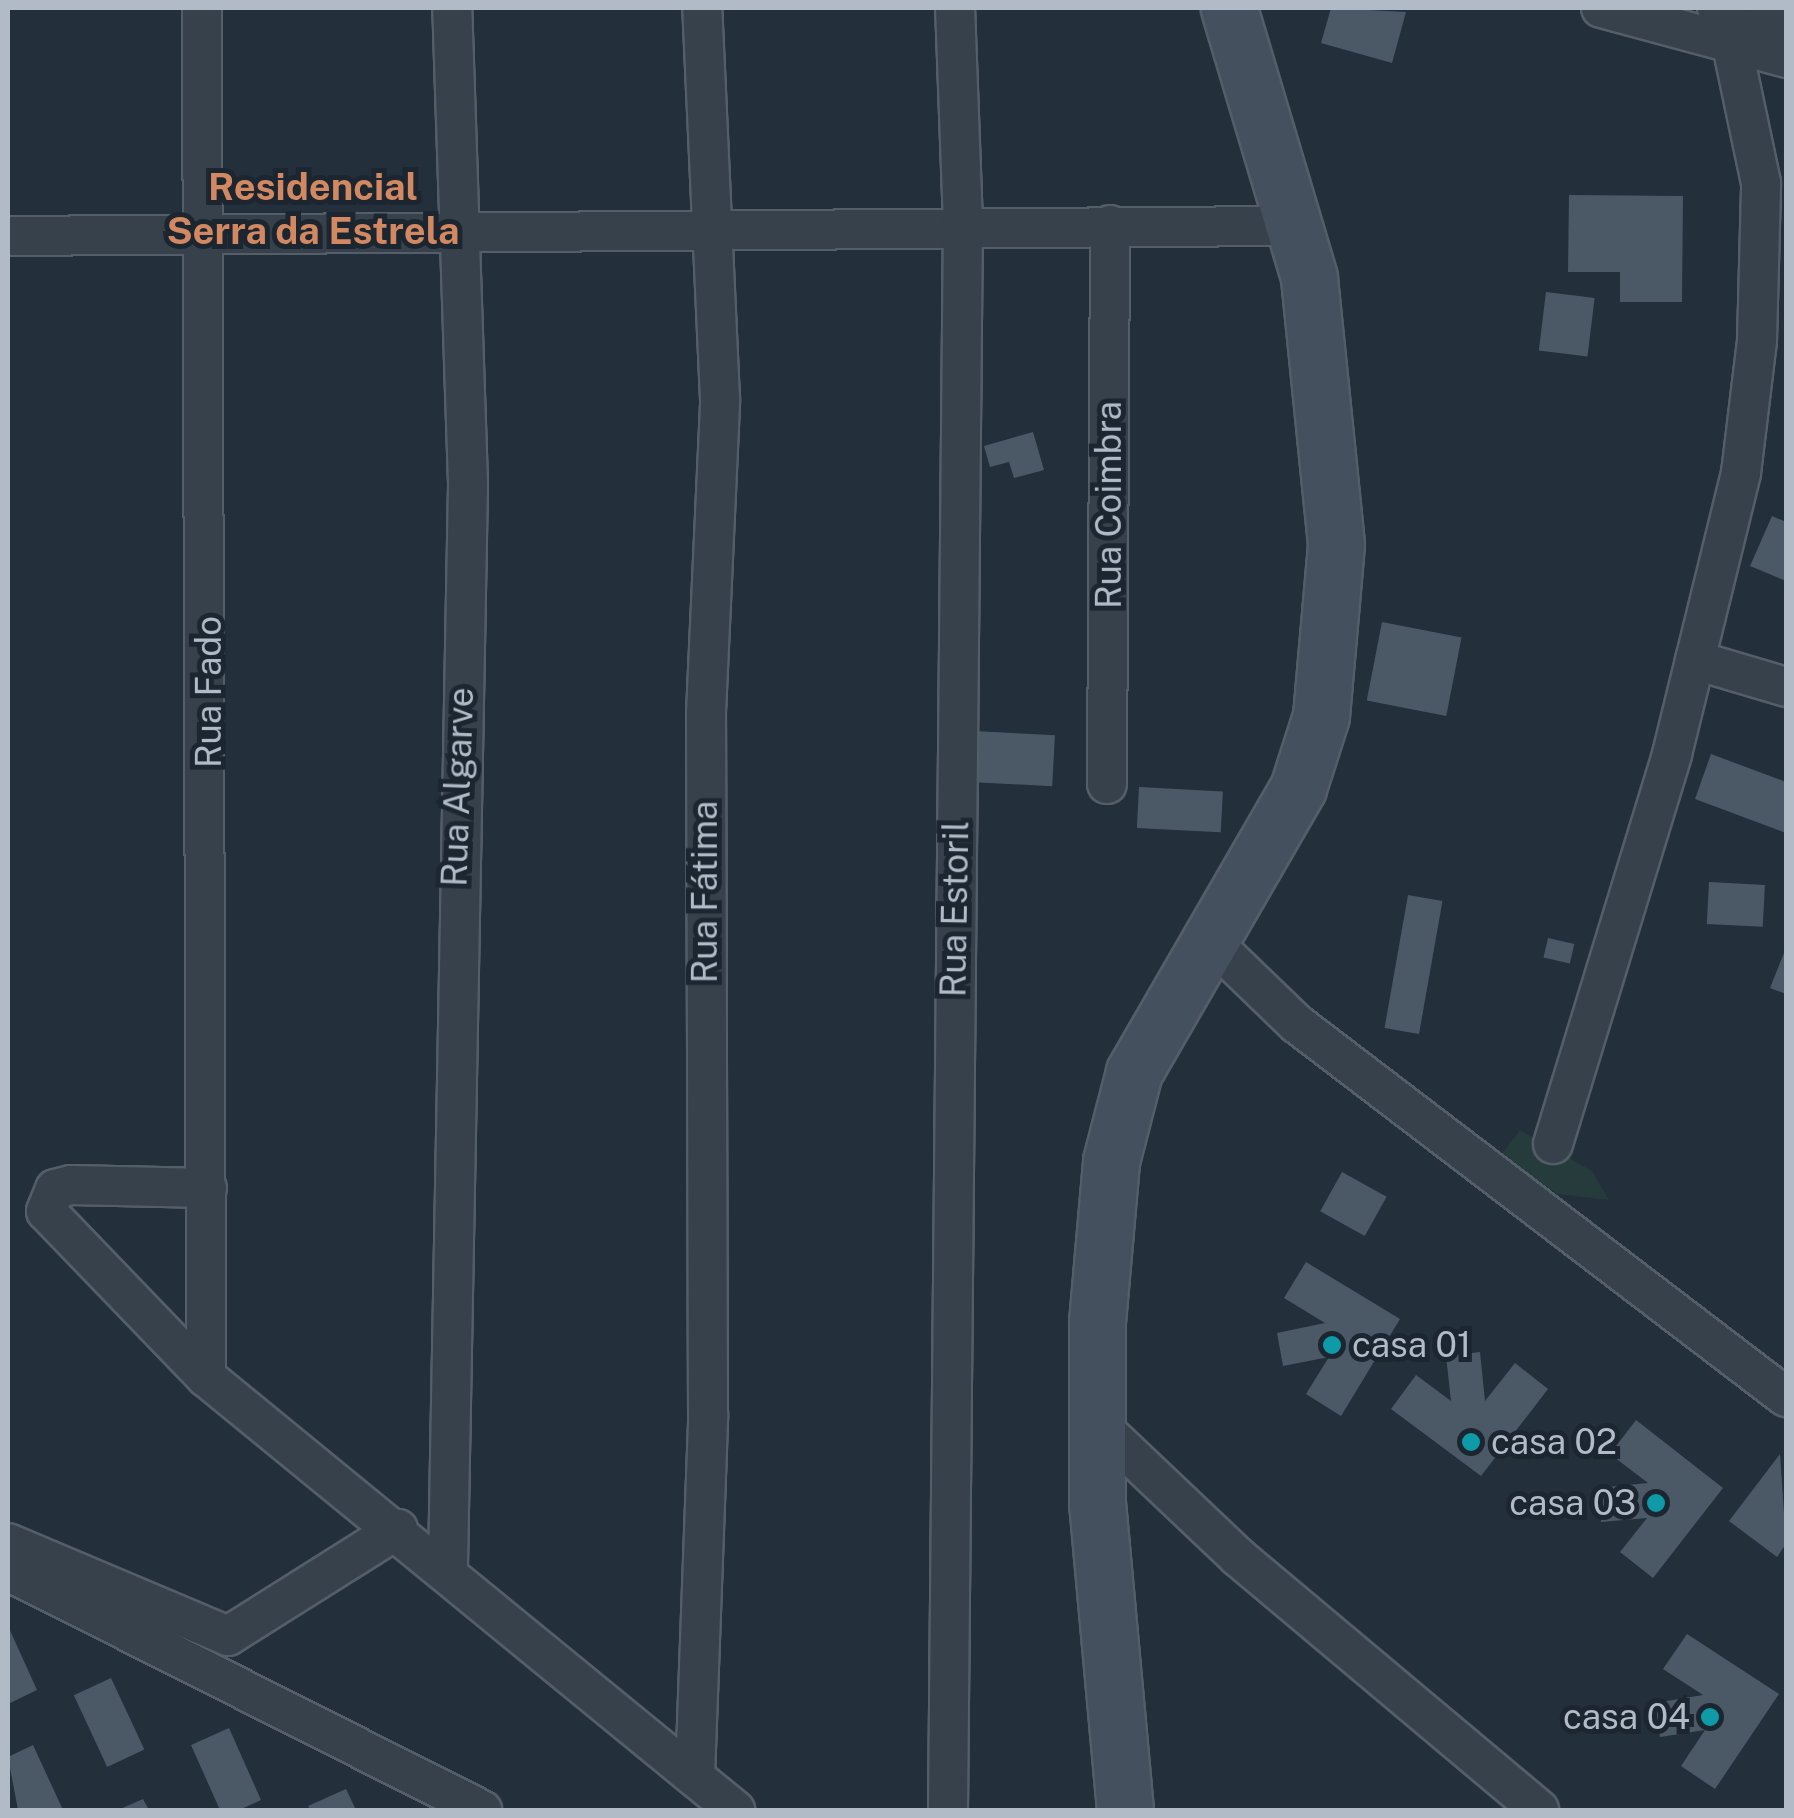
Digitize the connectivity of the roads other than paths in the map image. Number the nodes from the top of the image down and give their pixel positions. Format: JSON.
{"nodes":[{"id":1,"x":202,"y":8,"type":"edge"},
{"id":2,"x":452,"y":8,"type":"edge"},
{"id":3,"x":702,"y":8,"type":"edge"},
{"id":4,"x":955,"y":8,"type":"edge"},
{"id":5,"x":1229,"y":8,"type":"edge"},
{"id":6,"x":1601,"y":8,"type":"edge"},
{"id":7,"x":1726,"y":17,"type":"edge"},
{"id":8,"x":1786,"y":26,"type":"edge"},
{"id":9,"x":1786,"y":58,"type":"edge"},
{"id":10,"x":963,"y":224,"type":"junction"},
{"id":11,"x":1110,"y":225,"type":"junction"},
{"id":12,"x":1295,"y":226,"type":"junction"},
{"id":13,"x":717,"y":228,"type":"junction"},
{"id":14,"x":461,"y":232,"type":"junction"},
{"id":15,"x":207,"y":233,"type":"junction"},
{"id":16,"x":8,"y":236,"type":"edge"},
{"id":17,"x":1695,"y":660,"type":"junction"},
{"id":18,"x":1786,"y":686,"type":"edge"},
{"id":19,"x":1108,"y":784,"type":"dead end"},
{"id":20,"x":1214,"y":943,"type":"junction"},
{"id":21,"x":1554,"y":1144,"type":"dead end"},
{"id":22,"x":207,"y":1188,"type":"junction"},
{"id":23,"x":206,"y":1376,"type":"junction"},
{"id":24,"x":1786,"y":1397,"type":"edge"},
{"id":25,"x":1098,"y":1424,"type":"junction"},
{"id":26,"x":398,"y":1529,"type":"junction"},
{"id":27,"x":8,"y":1543,"type":"edge"},
{"id":28,"x":448,"y":1566,"type":"junction"},
{"id":29,"x":8,"y":1572,"type":"edge"},
{"id":30,"x":695,"y":1777,"type":"junction"},
{"id":31,"x":482,"y":1810,"type":"edge"},
{"id":32,"x":735,"y":1810,"type":"edge"},
{"id":33,"x":948,"y":1810,"type":"edge"},
{"id":34,"x":1124,"y":1810,"type":"edge"},
{"id":35,"x":1539,"y":1810,"type":"edge"}],
"edges":[{"from":1,"to":15,"type":"street","name":"Rua Fado"},
{"from":2,"to":14,"type":"street","name":"Rua Algarve"},
{"from":3,"to":13,"type":"street","name":"Rua Fátima"},
{"from":4,"to":10,"type":"street","name":"Rua Estoril"},
{"from":5,"to":12,"type":"main road"},
{"from":6,"to":7,"type":"street"},
{"from":7,"to":8,"type":"street"},
{"from":7,"to":9,"type":"street"},
{"from":7,"to":17,"type":"street"},
{"from":10,"to":11,"type":"street"},
{"from":10,"to":13,"type":"street"},
{"from":10,"to":33,"type":"street","name":"Rua Estoril"},
{"from":11,"to":12,"type":"street"},
{"from":11,"to":19,"type":"street","name":"Rua Coimbra"},
{"from":12,"to":20,"type":"main road"},
{"from":13,"to":14,"type":"street"},
{"from":13,"to":30,"type":"street","name":"Rua Fátima"},
{"from":14,"to":15,"type":"street"},
{"from":14,"to":28,"type":"street","name":"Rua Algarve"},
{"from":15,"to":16,"type":"street"},
{"from":15,"to":22,"type":"street","name":"Rua Fado"},
{"from":17,"to":18,"type":"street"},
{"from":17,"to":21,"type":"street"},
{"from":20,"to":24,"type":"street"},
{"from":20,"to":25,"type":"main road"},
{"from":22,"to":23,"type":"street","name":"Rua Fado"},
{"from":22,"to":23,"type":"street"},
{"from":23,"to":26,"type":"street"},
{"from":25,"to":34,"type":"main road"},
{"from":25,"to":35,"type":"street"},
{"from":26,"to":27,"type":"street"},
{"from":26,"to":28,"type":"street"},
{"from":28,"to":30,"type":"street"},
{"from":29,"to":31,"type":"street"},
{"from":30,"to":32,"type":"street"}]}
